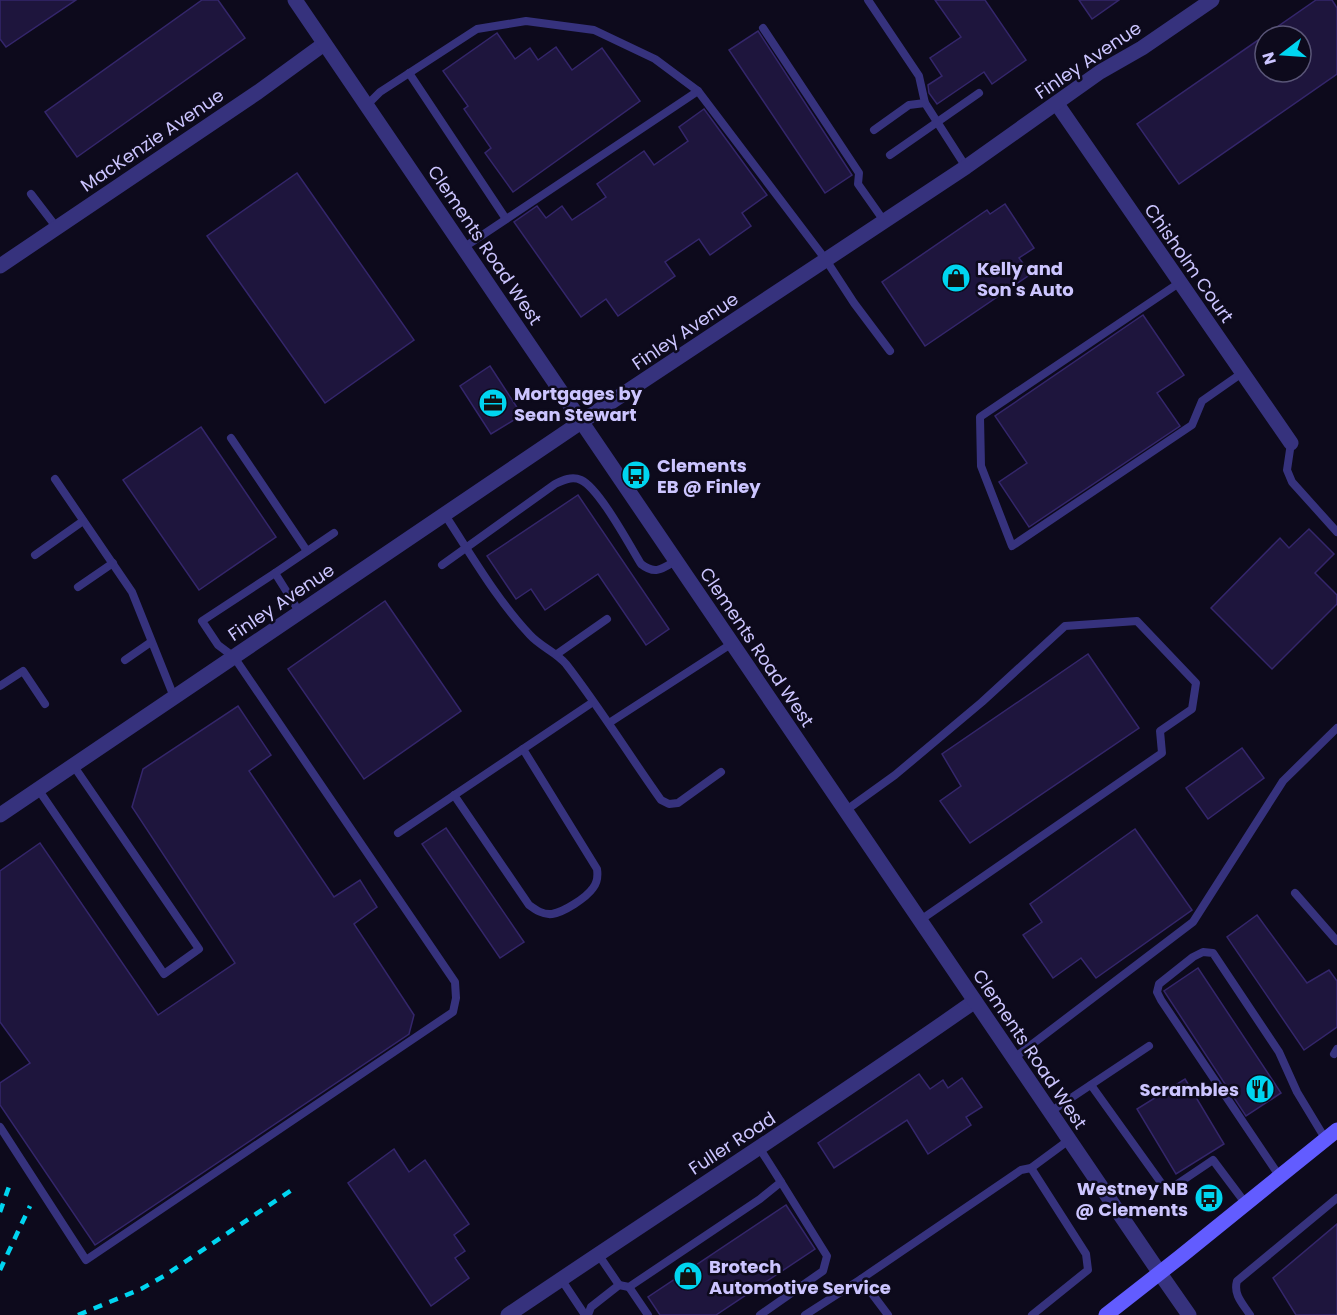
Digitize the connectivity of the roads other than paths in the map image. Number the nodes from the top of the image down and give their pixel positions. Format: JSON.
{"nodes":[{"id":1,"x":295,"y":0,"type":"edge"},
{"id":2,"x":868,"y":0,"type":"edge"},
{"id":3,"x":1212,"y":0,"type":"edge"},
{"id":4,"x":763,"y":28,"type":"dead end"},
{"id":5,"x":324,"y":44,"type":"junction"},
{"id":6,"x":409,"y":73,"type":"junction"},
{"id":7,"x":698,"y":91,"type":"junction"},
{"id":8,"x":979,"y":93,"type":"dead end"},
{"id":9,"x":925,"y":103,"type":"junction"},
{"id":10,"x":1057,"y":104,"type":"junction"},
{"id":11,"x":367,"y":105,"type":"junction"},
{"id":12,"x":936,"y":122,"type":"junction"},
{"id":13,"x":874,"y":130,"type":"dead end"},
{"id":14,"x":890,"y":155,"type":"dead end"},
{"id":15,"x":966,"y":167,"type":"junction"},
{"id":16,"x":31,"y":194,"type":"dead end"},
{"id":17,"x":506,"y":219,"type":"junction"},
{"id":18,"x":884,"y":221,"type":"junction"},
{"id":19,"x":57,"y":228,"type":"junction"},
{"id":20,"x":463,"y":248,"type":"junction"},
{"id":21,"x":826,"y":260,"type":"junction"},
{"id":22,"x":0,"y":266,"type":"edge"},
{"id":23,"x":1179,"y":283,"type":"junction"},
{"id":24,"x":890,"y":351,"type":"dead end"},
{"id":25,"x":1242,"y":373,"type":"junction"},
{"id":26,"x":580,"y":422,"type":"junction"},
{"id":27,"x":231,"y":438,"type":"dead end"},
{"id":28,"x":1290,"y":442,"type":"joint"},
{"id":29,"x":55,"y":479,"type":"dead end"},
{"id":30,"x":445,"y":515,"type":"junction"},
{"id":31,"x":83,"y":521,"type":"junction"},
{"id":32,"x":1337,"y":532,"type":"edge"},
{"id":33,"x":334,"y":533,"type":"dead end"},
{"id":34,"x":467,"y":548,"type":"junction"},
{"id":35,"x":307,"y":551,"type":"junction"},
{"id":36,"x":35,"y":555,"type":"dead end"},
{"id":37,"x":675,"y":561,"type":"junction"},
{"id":38,"x":113,"y":563,"type":"junction"},
{"id":39,"x":442,"y":565,"type":"dead end"},
{"id":40,"x":274,"y":573,"type":"junction"},
{"id":41,"x":78,"y":587,"type":"dead end"},
{"id":42,"x":300,"y":613,"type":"junction"},
{"id":43,"x":607,"y":619,"type":"dead end"},
{"id":44,"x":151,"y":642,"type":"junction"},
{"id":45,"x":731,"y":644,"type":"junction"},
{"id":46,"x":557,"y":654,"type":"junction"},
{"id":47,"x":234,"y":657,"type":"junction"},
{"id":48,"x":125,"y":660,"type":"dead end"},
{"id":49,"x":0,"y":686,"type":"edge"},
{"id":50,"x":174,"y":697,"type":"junction"},
{"id":51,"x":593,"y":702,"type":"junction"},
{"id":52,"x":45,"y":704,"type":"dead end"},
{"id":53,"x":609,"y":723,"type":"junction"},
{"id":54,"x":1337,"y":728,"type":"edge"},
{"id":55,"x":523,"y":749,"type":"junction"},
{"id":56,"x":73,"y":765,"type":"junction"},
{"id":57,"x":721,"y":772,"type":"dead end"},
{"id":58,"x":38,"y":789,"type":"junction"},
{"id":59,"x":454,"y":795,"type":"junction"},
{"id":60,"x":845,"y":811,"type":"junction"},
{"id":61,"x":0,"y":814,"type":"edge"},
{"id":62,"x":398,"y":833,"type":"dead end"},
{"id":63,"x":1294,"y":893,"type":"dead end"},
{"id":64,"x":919,"y":921,"type":"junction"},
{"id":65,"x":1337,"y":941,"type":"edge"},
{"id":66,"x":975,"y":1002,"type":"junction"},
{"id":67,"x":1149,"y":1046,"type":"dead end"},
{"id":68,"x":1014,"y":1058,"type":"junction"},
{"id":69,"x":1091,"y":1085,"type":"junction"},
{"id":70,"x":1050,"y":1112,"type":"junction"},
{"id":71,"x":0,"y":1127,"type":"edge"},
{"id":72,"x":1331,"y":1135,"type":"edge"},
{"id":73,"x":1069,"y":1140,"type":"junction"},
{"id":74,"x":760,"y":1149,"type":"junction"},
{"id":75,"x":1030,"y":1168,"type":"junction"},
{"id":76,"x":1280,"y":1177,"type":"junction"},
{"id":77,"x":781,"y":1182,"type":"junction"},
{"id":78,"x":1337,"y":1198,"type":"edge"},
{"id":79,"x":1246,"y":1204,"type":"junction"},
{"id":80,"x":598,"y":1254,"type":"junction"},
{"id":81,"x":1160,"y":1272,"type":"junction"},
{"id":82,"x":561,"y":1279,"type":"junction"},
{"id":83,"x":861,"y":1279,"type":"junction"},
{"id":84,"x":619,"y":1285,"type":"junction"},
{"id":85,"x":629,"y":1287,"type":"junction"},
{"id":86,"x":590,"y":1313,"type":"edge"},
{"id":87,"x":508,"y":1315,"type":"edge"},
{"id":88,"x":648,"y":1315,"type":"edge"},
{"id":89,"x":760,"y":1315,"type":"edge"},
{"id":90,"x":805,"y":1315,"type":"edge"},
{"id":91,"x":888,"y":1315,"type":"edge"},
{"id":92,"x":1032,"y":1315,"type":"edge"},
{"id":93,"x":1106,"y":1315,"type":"edge"},
{"id":94,"x":1189,"y":1315,"type":"edge"},
{"id":95,"x":1250,"y":1315,"type":"edge"}],
"edges":[{"from":1,"to":5,"type":"street","name":"Clements Road West"},
{"from":2,"to":9,"type":"lane"},
{"from":3,"to":10,"type":"street","name":"Finley Avenue"},
{"from":4,"to":18,"type":"lane"},
{"from":5,"to":11,"type":"street","name":"Clements Road West"},
{"from":5,"to":19,"type":"street","name":"MacKenzie Avenue"},
{"from":6,"to":7,"type":"lane"},
{"from":6,"to":11,"type":"lane"},
{"from":6,"to":17,"type":"lane"},
{"from":7,"to":17,"type":"lane"},
{"from":7,"to":21,"type":"lane"},
{"from":8,"to":12,"type":"lane"},
{"from":9,"to":12,"type":"lane"},
{"from":9,"to":13,"type":"lane"},
{"from":10,"to":15,"type":"street","name":"Finley Avenue"},
{"from":10,"to":23,"type":"street","name":"Chisholm Court"},
{"from":11,"to":20,"type":"street","name":"Clements Road West"},
{"from":12,"to":14,"type":"lane"},
{"from":12,"to":15,"type":"lane"},
{"from":15,"to":18,"type":"street","name":"Finley Avenue"},
{"from":16,"to":19,"type":"lane"},
{"from":17,"to":20,"type":"lane"},
{"from":18,"to":21,"type":"street","name":"Finley Avenue"},
{"from":19,"to":22,"type":"street","name":"MacKenzie Avenue"},
{"from":20,"to":26,"type":"street","name":"Clements Road West"},
{"from":21,"to":24,"type":"lane"},
{"from":21,"to":26,"type":"street","name":"Finley Avenue"},
{"from":23,"to":25,"type":"street","name":"Chisholm Court"},
{"from":23,"to":25,"type":"lane"},
{"from":25,"to":28,"type":"street","name":"Chisholm Court"},
{"from":26,"to":30,"type":"street","name":"Finley Avenue"},
{"from":26,"to":37,"type":"street","name":"Clements Road West"},
{"from":27,"to":35,"type":"lane"},
{"from":28,"to":32,"type":"lane"},
{"from":29,"to":31,"type":"lane"},
{"from":30,"to":34,"type":"lane"},
{"from":30,"to":42,"type":"street","name":"Finley Avenue"},
{"from":31,"to":36,"type":"lane"},
{"from":31,"to":38,"type":"lane"},
{"from":33,"to":35,"type":"lane"},
{"from":34,"to":37,"type":"lane"},
{"from":34,"to":39,"type":"lane"},
{"from":34,"to":46,"type":"lane"},
{"from":35,"to":40,"type":"lane"},
{"from":37,"to":45,"type":"street","name":"Clements Road West"},
{"from":38,"to":41,"type":"lane"},
{"from":38,"to":44,"type":"lane"},
{"from":40,"to":42,"type":"lane"},
{"from":40,"to":47,"type":"lane"},
{"from":42,"to":47,"type":"street","name":"Finley Avenue"},
{"from":43,"to":46,"type":"lane"},
{"from":44,"to":48,"type":"lane"},
{"from":44,"to":50,"type":"lane"},
{"from":45,"to":53,"type":"lane"},
{"from":45,"to":60,"type":"street","name":"Clements Road West"},
{"from":46,"to":51,"type":"lane"},
{"from":47,"to":50,"type":"street","name":"Finley Avenue"},
{"from":47,"to":71,"type":"lane"},
{"from":49,"to":52,"type":"lane"},
{"from":50,"to":56,"type":"street","name":"Finley Avenue"},
{"from":51,"to":53,"type":"lane"},
{"from":51,"to":55,"type":"lane"},
{"from":53,"to":57,"type":"lane"},
{"from":54,"to":68,"type":"lane"},
{"from":55,"to":59,"type":"lane"},
{"from":55,"to":59,"type":"lane"},
{"from":56,"to":58,"type":"street","name":"Finley Avenue"},
{"from":56,"to":58,"type":"lane"},
{"from":58,"to":61,"type":"street","name":"Finley Avenue"},
{"from":59,"to":62,"type":"lane"},
{"from":60,"to":64,"type":"street","name":"Clements Road West"},
{"from":60,"to":64,"type":"lane"},
{"from":63,"to":65,"type":"lane"},
{"from":64,"to":66,"type":"street","name":"Clements Road West"},
{"from":66,"to":68,"type":"street","name":"Clements Road West"},
{"from":66,"to":74,"type":"street","name":"Fuller Road"},
{"from":67,"to":69,"type":"lane"},
{"from":68,"to":70,"type":"street","name":"Clements Road West"},
{"from":69,"to":70,"type":"lane"},
{"from":69,"to":79,"type":"lane"},
{"from":70,"to":73,"type":"street","name":"Clements Road West"},
{"from":72,"to":76,"type":"main road"},
{"from":72,"to":76,"type":"lane"},
{"from":73,"to":75,"type":"lane"},
{"from":73,"to":81,"type":"street","name":"Clements Road West"},
{"from":74,"to":77,"type":"lane"},
{"from":74,"to":80,"type":"street","name":"Fuller Road"},
{"from":75,"to":83,"type":"lane"},
{"from":75,"to":92,"type":"lane"},
{"from":76,"to":79,"type":"main road"},
{"from":77,"to":85,"type":"lane"},
{"from":77,"to":89,"type":"lane"},
{"from":78,"to":95,"type":"lane"},
{"from":79,"to":81,"type":"main road"},
{"from":80,"to":82,"type":"street","name":"Fuller Road"},
{"from":80,"to":84,"type":"lane"},
{"from":81,"to":93,"type":"main road"},
{"from":81,"to":94,"type":"street","name":"Clements Road West"},
{"from":82,"to":86,"type":"lane"},
{"from":82,"to":87,"type":"street","name":"Fuller Road"},
{"from":83,"to":90,"type":"lane"},
{"from":83,"to":91,"type":"lane"},
{"from":84,"to":85,"type":"lane"},
{"from":84,"to":86,"type":"lane"},
{"from":85,"to":88,"type":"lane"}]}
